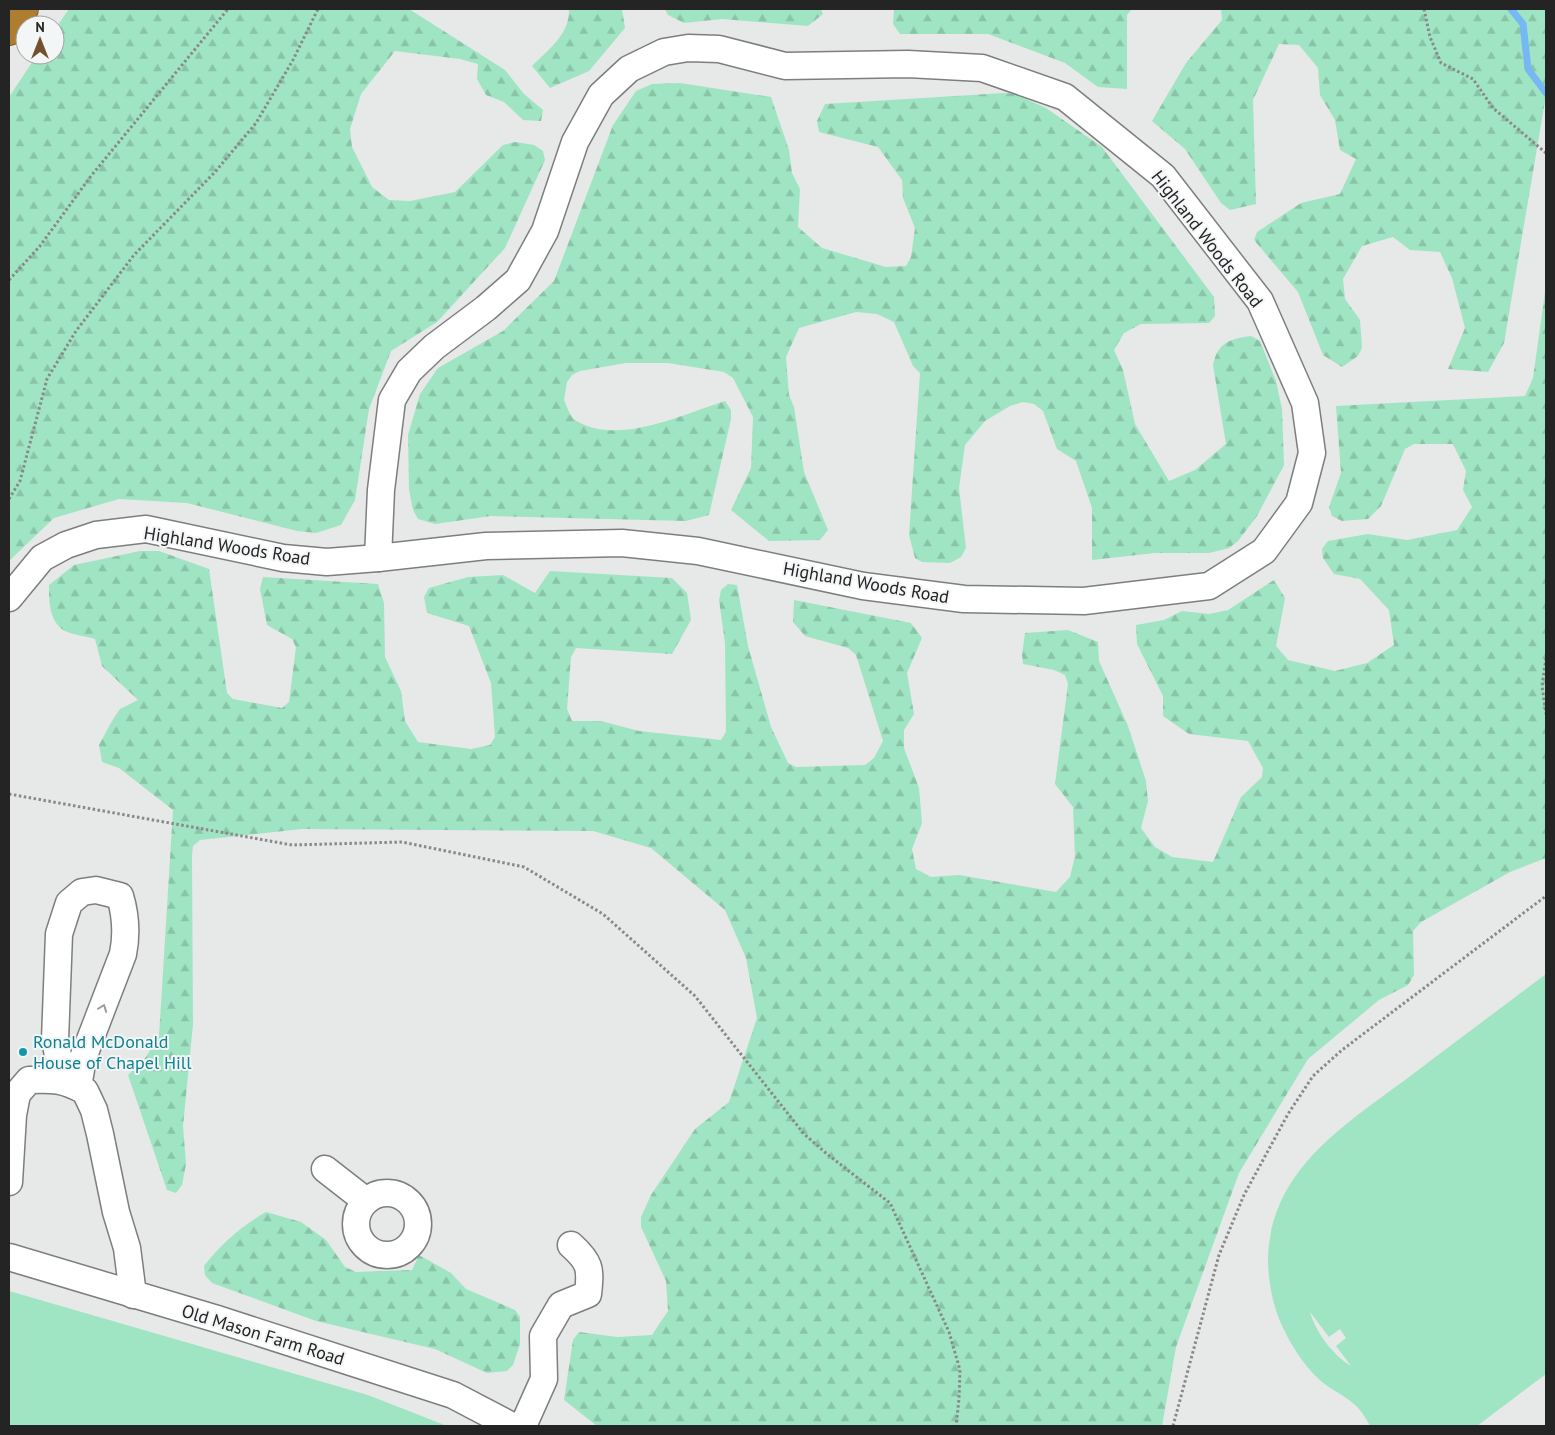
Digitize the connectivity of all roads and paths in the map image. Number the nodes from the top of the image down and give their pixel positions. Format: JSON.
{"nodes":[{"id":1,"x":24,"y":9,"type":"edge"},
{"id":2,"x":228,"y":9,"type":"edge"},
{"id":3,"x":318,"y":9,"type":"edge"},
{"id":4,"x":1424,"y":9,"type":"edge"},
{"id":5,"x":9,"y":31,"type":"edge"},
{"id":6,"x":1546,"y":153,"type":"edge"},
{"id":7,"x":9,"y":280,"type":"edge"},
{"id":8,"x":9,"y":499,"type":"edge"},
{"id":9,"x":378,"y":558,"type":"junction"},
{"id":10,"x":9,"y":598,"type":"edge"},
{"id":11,"x":1546,"y":658,"type":"edge"},
{"id":12,"x":1546,"y":714,"type":"edge"},
{"id":13,"x":9,"y":794,"type":"edge"},
{"id":14,"x":1546,"y":896,"type":"edge"},
{"id":15,"x":70,"y":1084,"type":"junction"},
{"id":16,"x":325,"y":1169,"type":"dead end"},
{"id":17,"x":9,"y":1182,"type":"edge"},
{"id":18,"x":366,"y":1201,"type":"dead end"},
{"id":19,"x":570,"y":1245,"type":"dead end"},
{"id":20,"x":9,"y":1257,"type":"edge"},
{"id":21,"x":134,"y":1295,"type":"junction"},
{"id":22,"x":512,"y":1426,"type":"edge"},
{"id":23,"x":523,"y":1426,"type":"edge"},
{"id":24,"x":956,"y":1426,"type":"edge"},
{"id":25,"x":1173,"y":1426,"type":"edge"}],
"edges":[{"from":1,"to":5,"type":"highway"},
{"from":2,"to":7,"type":"path"},
{"from":3,"to":8,"type":"path"},
{"from":4,"to":6,"type":"path"},
{"from":9,"to":9,"type":"street","name":"Highland Woods Road"},
{"from":9,"to":10,"type":"street","name":"Highland Woods Road"},
{"from":11,"to":12,"type":"path"},
{"from":13,"to":24,"type":"path"},
{"from":14,"to":25,"type":"path"},
{"from":15,"to":15,"type":"street","one_way":true},
{"from":15,"to":17,"type":"street"},
{"from":15,"to":21,"type":"street"},
{"from":16,"to":18,"type":"street"},
{"from":19,"to":23,"type":"street"},
{"from":20,"to":21,"type":"street","name":"Old Mason Farm Road"},
{"from":21,"to":22,"type":"street","name":"Old Mason Farm Road"}]}
